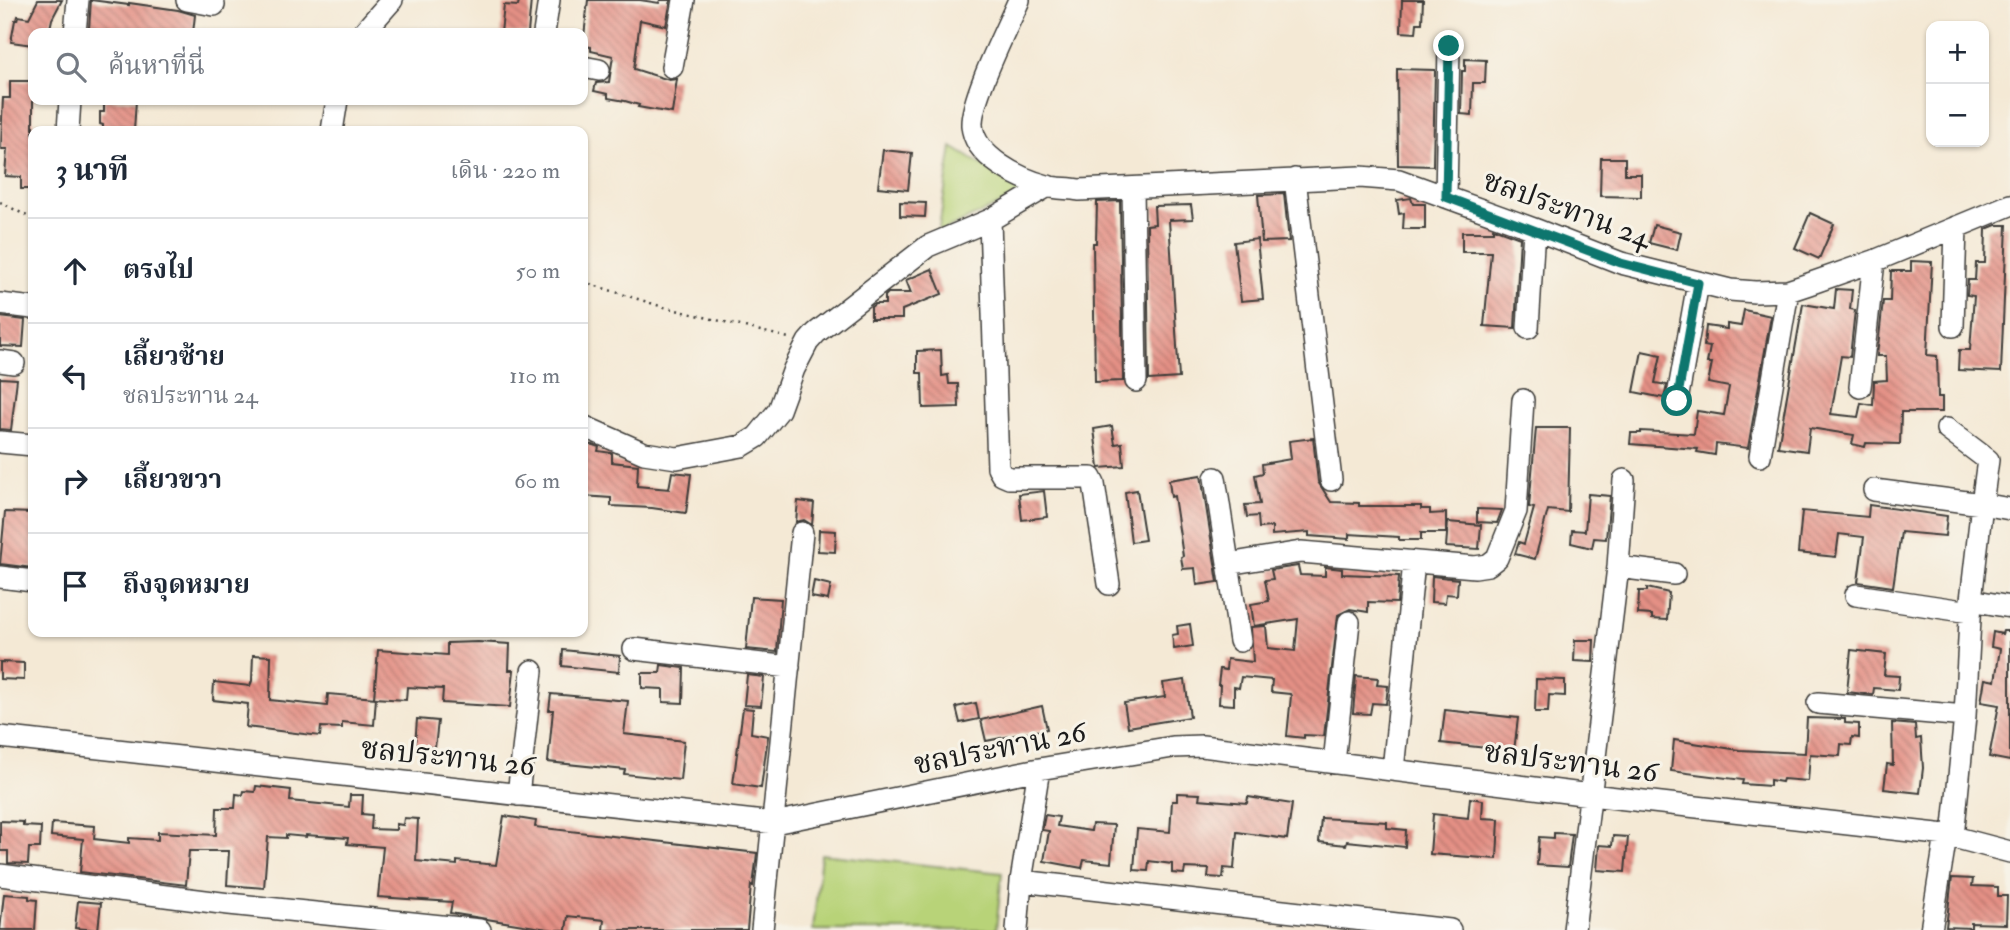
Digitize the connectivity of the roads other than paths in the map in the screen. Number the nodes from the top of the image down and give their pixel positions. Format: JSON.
{"nodes":[{"id":1,"x":78,"y":0,"type":"edge"},
{"id":2,"x":187,"y":0,"type":"edge"},
{"id":3,"x":207,"y":0,"type":"edge"},
{"id":4,"x":392,"y":0,"type":"edge"},
{"id":5,"x":549,"y":0,"type":"edge"},
{"id":6,"x":684,"y":0,"type":"edge"},
{"id":7,"x":1019,"y":0,"type":"edge"},
{"id":8,"x":75,"y":28,"type":"edge"},
{"id":9,"x":367,"y":28,"type":"edge"},
{"id":10,"x":545,"y":28,"type":"edge"},
{"id":11,"x":1449,"y":46,"type":"dead end"},
{"id":12,"x":672,"y":67,"type":"dead end"},
{"id":13,"x":70,"y":105,"type":"edge"},
{"id":14,"x":336,"y":105,"type":"edge"},
{"id":15,"x":68,"y":126,"type":"edge"},
{"id":16,"x":333,"y":126,"type":"edge"},
{"id":17,"x":1295,"y":180,"type":"junction"},
{"id":18,"x":1048,"y":186,"type":"junction"},
{"id":19,"x":1133,"y":188,"type":"junction"},
{"id":20,"x":1446,"y":197,"type":"junction"},
{"id":21,"x":2010,"y":205,"type":"edge"},
{"id":22,"x":990,"y":220,"type":"junction"},
{"id":23,"x":1956,"y":227,"type":"junction"},
{"id":24,"x":1534,"y":229,"type":"junction"},
{"id":25,"x":1874,"y":261,"type":"junction"},
{"id":26,"x":1698,"y":283,"type":"junction"},
{"id":27,"x":1787,"y":291,"type":"junction"},
{"id":28,"x":0,"y":304,"type":"edge"},
{"id":29,"x":28,"y":307,"type":"edge"},
{"id":30,"x":1953,"y":326,"type":"dead end"},
{"id":31,"x":1528,"y":328,"type":"dead end"},
{"id":32,"x":1136,"y":381,"type":"dead end"},
{"id":33,"x":1860,"y":387,"type":"dead end"},
{"id":34,"x":1523,"y":400,"type":"dead end"},
{"id":35,"x":1677,"y":401,"type":"dead end"},
{"id":36,"x":588,"y":428,"type":"edge"},
{"id":37,"x":1947,"y":429,"type":"dead end"},
{"id":38,"x":0,"y":442,"type":"edge"},
{"id":39,"x":28,"y":445,"type":"edge"},
{"id":40,"x":1760,"y":456,"type":"dead end"},
{"id":41,"x":1215,"y":478,"type":"dead end"},
{"id":42,"x":1331,"y":480,"type":"dead end"},
{"id":43,"x":1624,"y":480,"type":"dead end"},
{"id":44,"x":1874,"y":490,"type":"dead end"},
{"id":45,"x":1982,"y":504,"type":"junction"},
{"id":46,"x":2010,"y":509,"type":"edge"},
{"id":47,"x":802,"y":533,"type":"dead end"},
{"id":48,"x":1414,"y":562,"type":"junction"},
{"id":49,"x":1228,"y":564,"type":"junction"},
{"id":50,"x":1618,"y":567,"type":"junction"},
{"id":51,"x":1674,"y":574,"type":"dead end"},
{"id":52,"x":0,"y":577,"type":"edge"},
{"id":53,"x":28,"y":580,"type":"edge"},
{"id":54,"x":1109,"y":583,"type":"dead end"},
{"id":55,"x":1856,"y":596,"type":"dead end"},
{"id":56,"x":1970,"y":606,"type":"junction"},
{"id":57,"x":2010,"y":607,"type":"edge"},
{"id":58,"x":1349,"y":622,"type":"dead end"},
{"id":59,"x":1240,"y":642,"type":"dead end"},
{"id":60,"x":634,"y":649,"type":"dead end"},
{"id":61,"x":789,"y":667,"type":"junction"},
{"id":62,"x":532,"y":671,"type":"dead end"},
{"id":63,"x":1818,"y":702,"type":"dead end"},
{"id":64,"x":1965,"y":716,"type":"junction"},
{"id":65,"x":0,"y":737,"type":"edge"},
{"id":66,"x":1334,"y":762,"type":"junction"},
{"id":67,"x":1039,"y":769,"type":"junction"},
{"id":68,"x":1394,"y":770,"type":"junction"},
{"id":69,"x":518,"y":795,"type":"junction"},
{"id":70,"x":1590,"y":795,"type":"junction"},
{"id":71,"x":774,"y":823,"type":"junction"},
{"id":72,"x":1950,"y":836,"type":"junction"},
{"id":73,"x":2010,"y":852,"type":"edge"},
{"id":74,"x":0,"y":875,"type":"edge"},
{"id":75,"x":1021,"y":881,"type":"junction"},
{"id":76,"x":480,"y":930,"type":"edge"},
{"id":77,"x":762,"y":930,"type":"edge"},
{"id":78,"x":1017,"y":930,"type":"edge"},
{"id":79,"x":1450,"y":930,"type":"edge"},
{"id":80,"x":1574,"y":930,"type":"edge"},
{"id":81,"x":1931,"y":930,"type":"edge"}],
"edges":[{"from":1,"to":8,"type":"street"},
{"from":2,"to":3,"type":"street"},
{"from":4,"to":9,"type":"street"},
{"from":5,"to":10,"type":"street"},
{"from":6,"to":12,"type":"street"},
{"from":7,"to":18,"type":"street","name":"ชลประทาน 24"},
{"from":11,"to":20,"type":"street"},
{"from":13,"to":15,"type":"street"},
{"from":14,"to":16,"type":"street"},
{"from":17,"to":19,"type":"street","name":"ชลประทาน 24"},
{"from":17,"to":20,"type":"street","name":"ชลประทาน 24"},
{"from":17,"to":42,"type":"street"},
{"from":18,"to":19,"type":"street","name":"ชลประทาน 24"},
{"from":18,"to":22,"type":"street"},
{"from":19,"to":32,"type":"street"},
{"from":20,"to":24,"type":"street","name":"ชลประทาน 24"},
{"from":21,"to":23,"type":"street","name":"ชลประทาน 24"},
{"from":22,"to":36,"type":"street"},
{"from":22,"to":54,"type":"street"},
{"from":23,"to":25,"type":"street","name":"ชลประทาน 24"},
{"from":23,"to":30,"type":"street"},
{"from":24,"to":26,"type":"street","name":"ชลประทาน 24"},
{"from":24,"to":31,"type":"street"},
{"from":25,"to":27,"type":"street","name":"ชลประทาน 24"},
{"from":25,"to":33,"type":"street"},
{"from":26,"to":27,"type":"street","name":"ชลประทาน 24"},
{"from":26,"to":35,"type":"street"},
{"from":27,"to":40,"type":"street"},
{"from":28,"to":29,"type":"street"},
{"from":34,"to":48,"type":"street"},
{"from":37,"to":45,"type":"street"},
{"from":38,"to":39,"type":"street"},
{"from":41,"to":49,"type":"street"},
{"from":43,"to":50,"type":"street"},
{"from":44,"to":45,"type":"street"},
{"from":45,"to":46,"type":"street"},
{"from":45,"to":56,"type":"street"},
{"from":47,"to":61,"type":"street"},
{"from":48,"to":49,"type":"street"},
{"from":48,"to":68,"type":"street"},
{"from":49,"to":59,"type":"street"},
{"from":50,"to":51,"type":"street"},
{"from":50,"to":70,"type":"street"},
{"from":52,"to":53,"type":"street"},
{"from":55,"to":56,"type":"street"},
{"from":56,"to":57,"type":"street"},
{"from":56,"to":64,"type":"street"},
{"from":58,"to":66,"type":"street"},
{"from":60,"to":61,"type":"street"},
{"from":61,"to":71,"type":"street"},
{"from":62,"to":69,"type":"street"},
{"from":63,"to":64,"type":"street"},
{"from":64,"to":72,"type":"street"},
{"from":65,"to":69,"type":"street","name":"ชลประทาน 26"},
{"from":66,"to":67,"type":"street","name":"ชลประทาน 26"},
{"from":66,"to":68,"type":"street","name":"ชลประทาน 26"},
{"from":67,"to":71,"type":"street","name":"ชลประทาน 26"},
{"from":67,"to":75,"type":"street"},
{"from":68,"to":70,"type":"street","name":"ชลประทาน 26"},
{"from":69,"to":71,"type":"street","name":"ชลประทาน 26"},
{"from":70,"to":72,"type":"street","name":"ชลประทาน 26"},
{"from":70,"to":80,"type":"street"},
{"from":71,"to":77,"type":"street"},
{"from":72,"to":73,"type":"street","name":"ชลประทาน 26"},
{"from":72,"to":81,"type":"street"},
{"from":74,"to":76,"type":"street"},
{"from":75,"to":78,"type":"street"},
{"from":75,"to":79,"type":"street"}]}
